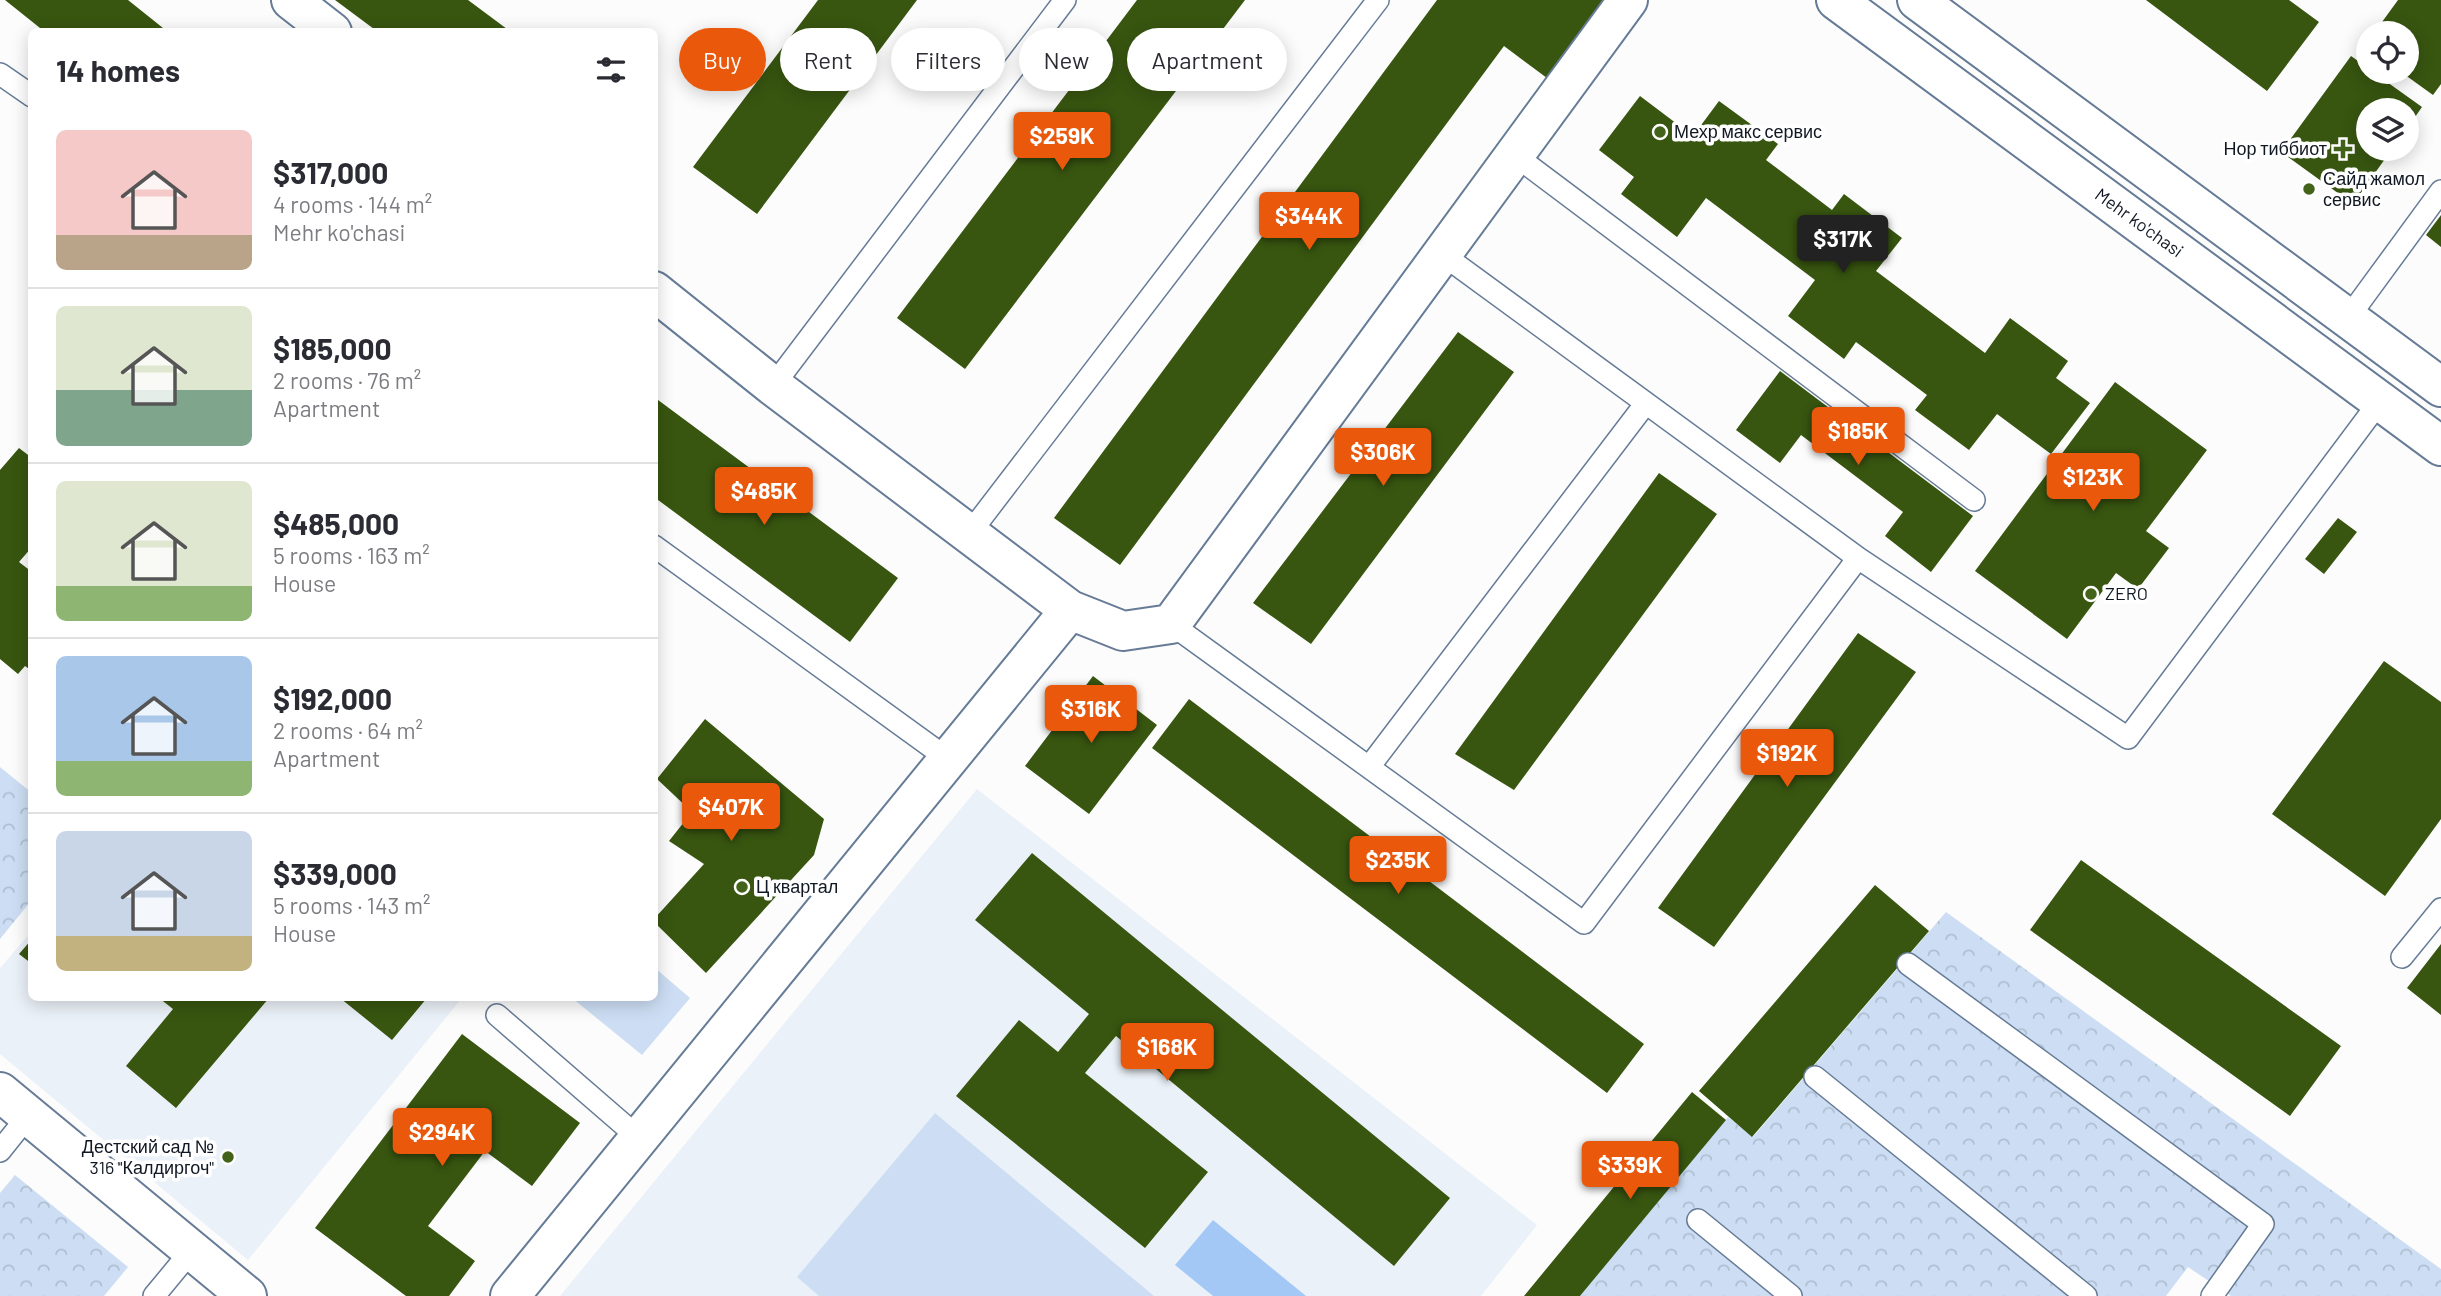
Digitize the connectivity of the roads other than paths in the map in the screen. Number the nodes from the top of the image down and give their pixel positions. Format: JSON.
{"nodes":[{"id":1,"x":1065,"y":0,"type":"edge"},
{"id":2,"x":1378,"y":0,"type":"edge"},
{"id":3,"x":1628,"y":0,"type":"edge"},
{"id":4,"x":1836,"y":0,"type":"edge"},
{"id":5,"x":1917,"y":0,"type":"edge"},
{"id":6,"x":0,"y":74,"type":"edge"},
{"id":7,"x":28,"y":93,"type":"edge"},
{"id":8,"x":1516,"y":156,"type":"junction"},
{"id":9,"x":2441,"y":191,"type":"edge"},
{"id":10,"x":1442,"y":254,"type":"junction"},
{"id":11,"x":658,"y":294,"type":"edge"},
{"id":12,"x":2348,"y":318,"type":"junction"},
{"id":13,"x":2319,"y":356,"type":"junction"},
{"id":14,"x":2409,"y":363,"type":"junction"},
{"id":15,"x":773,"y":386,"type":"junction"},
{"id":16,"x":2441,"y":387,"type":"edge"},
{"id":17,"x":2381,"y":401,"type":"junction"},
{"id":18,"x":1646,"y":403,"type":"junction"},
{"id":19,"x":2441,"y":446,"type":"edge"},
{"id":20,"x":1974,"y":500,"type":"dead end"},
{"id":21,"x":970,"y":534,"type":"junction"},
{"id":22,"x":658,"y":549,"type":"edge"},
{"id":23,"x":1858,"y":558,"type":"junction"},
{"id":24,"x":1070,"y":610,"type":"junction"},
{"id":25,"x":1171,"y":624,"type":"junction"},
{"id":26,"x":948,"y":760,"type":"junction"},
{"id":27,"x":1369,"y":767,"type":"junction"},
{"id":28,"x":2441,"y":909,"type":"edge"},
{"id":29,"x":2402,"y":957,"type":"dead end"},
{"id":30,"x":1909,"y":964,"type":"dead end"},
{"id":31,"x":497,"y":1015,"type":"dead end"},
{"id":32,"x":1815,"y":1077,"type":"dead end"},
{"id":33,"x":14,"y":1104,"type":"edge"},
{"id":34,"x":639,"y":1138,"type":"junction"},
{"id":35,"x":0,"y":1151,"type":"edge"},
{"id":36,"x":1698,"y":1220,"type":"dead end"},
{"id":37,"x":191,"y":1250,"type":"junction"},
{"id":38,"x":154,"y":1296,"type":"edge"},
{"id":39,"x":247,"y":1296,"type":"edge"},
{"id":40,"x":510,"y":1296,"type":"edge"},
{"id":41,"x":1791,"y":1296,"type":"edge"},
{"id":42,"x":2087,"y":1296,"type":"edge"},
{"id":43,"x":2212,"y":1296,"type":"edge"}],
"edges":[{"from":1,"to":15,"type":"lane"},
{"from":2,"to":21,"type":"lane"},
{"from":3,"to":8,"type":"street"},
{"from":4,"to":13,"type":"street","name":"Mehr ko'chasi"},
{"from":5,"to":12,"type":"street"},
{"from":6,"to":7,"type":"lane"},
{"from":8,"to":10,"type":"street"},
{"from":8,"to":20,"type":"lane"},
{"from":9,"to":12,"type":"lane"},
{"from":10,"to":18,"type":"lane"},
{"from":10,"to":25,"type":"street"},
{"from":11,"to":15,"type":"street"},
{"from":12,"to":13,"type":"street"},
{"from":12,"to":14,"type":"street"},
{"from":13,"to":17,"type":"street","name":"Mehr ko'chasi"},
{"from":14,"to":16,"type":"street"},
{"from":14,"to":17,"type":"street"},
{"from":15,"to":21,"type":"street"},
{"from":17,"to":19,"type":"street","name":"Mehr ko'chasi"},
{"from":17,"to":23,"type":"lane"},
{"from":18,"to":23,"type":"lane"},
{"from":18,"to":27,"type":"lane"},
{"from":21,"to":24,"type":"street"},
{"from":22,"to":26,"type":"lane"},
{"from":23,"to":27,"type":"lane"},
{"from":24,"to":25,"type":"street"},
{"from":24,"to":26,"type":"street"},
{"from":25,"to":27,"type":"lane"},
{"from":26,"to":34,"type":"street"},
{"from":28,"to":29,"type":"lane"},
{"from":30,"to":43,"type":"lane"},
{"from":31,"to":34,"type":"lane"},
{"from":32,"to":42,"type":"lane"},
{"from":33,"to":35,"type":"lane"},
{"from":33,"to":37,"type":"street"},
{"from":34,"to":40,"type":"street"},
{"from":36,"to":41,"type":"lane"},
{"from":37,"to":38,"type":"lane"},
{"from":37,"to":39,"type":"street"}]}
